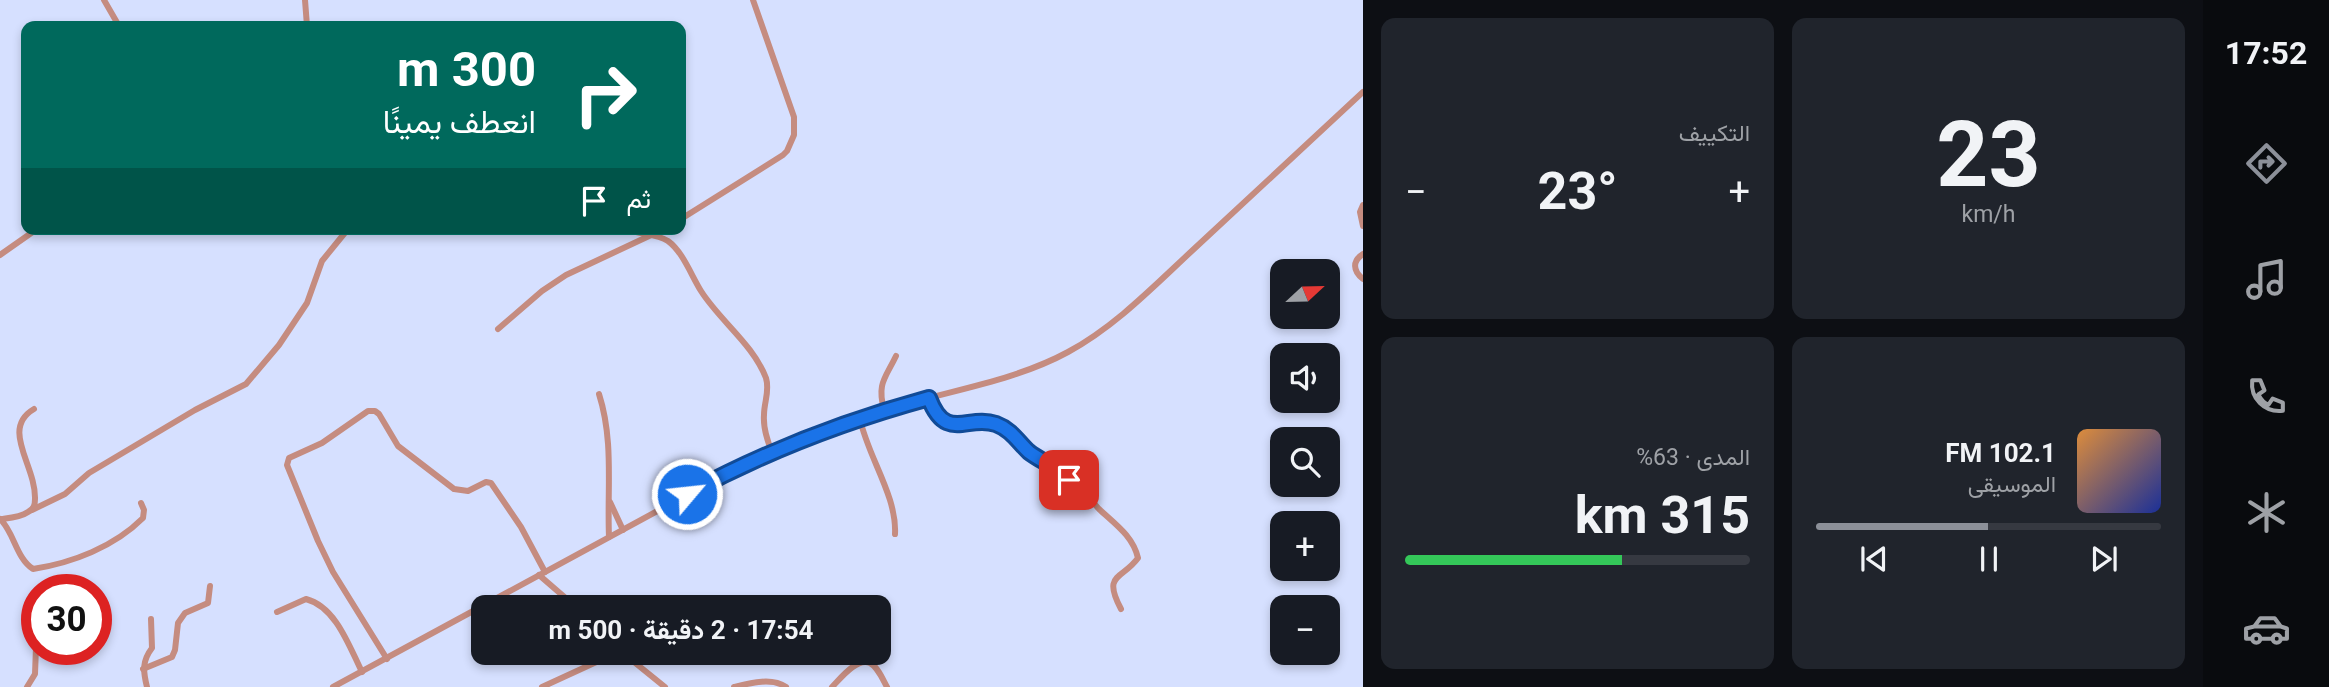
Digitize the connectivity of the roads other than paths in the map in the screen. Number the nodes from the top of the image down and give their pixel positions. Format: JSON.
{"nodes":[{"id":1,"x":104,"y":0,"type":"edge"},
{"id":2,"x":306,"y":0,"type":"edge"},
{"id":3,"x":753,"y":0,"type":"edge"},
{"id":4,"x":116,"y":21,"type":"edge"},
{"id":5,"x":307,"y":21,"type":"edge"},
{"id":6,"x":1363,"y":92,"type":"edge"},
{"id":7,"x":1363,"y":205,"type":"edge"},
{"id":8,"x":686,"y":216,"type":"edge"},
{"id":9,"x":1363,"y":226,"type":"edge"},
{"id":10,"x":28,"y":235,"type":"edge"},
{"id":11,"x":343,"y":235,"type":"edge"},
{"id":12,"x":642,"y":235,"type":"edge"},
{"id":13,"x":653,"y":236,"type":"junction"},
{"id":14,"x":1363,"y":254,"type":"edge"},
{"id":15,"x":0,"y":255,"type":"edge"},
{"id":16,"x":1363,"y":279,"type":"edge"},
{"id":17,"x":498,"y":329,"type":"dead end"},
{"id":18,"x":897,"y":356,"type":"dead end"},
{"id":19,"x":599,"y":394,"type":"dead end"},
{"id":20,"x":929,"y":398,"type":"junction"},
{"id":21,"x":34,"y":410,"type":"dead end"},
{"id":22,"x":884,"y":410,"type":"junction"},
{"id":23,"x":860,"y":419,"type":"junction"},
{"id":24,"x":772,"y":452,"type":"junction"},
{"id":25,"x":609,"y":500,"type":"junction"},
{"id":26,"x":141,"y":503,"type":"dead end"},
{"id":27,"x":32,"y":510,"type":"junction"},
{"id":28,"x":1,"y":519,"type":"edge"},
{"id":29,"x":623,"y":530,"type":"junction"},
{"id":30,"x":895,"y":534,"type":"dead end"},
{"id":31,"x":609,"y":537,"type":"junction"},
{"id":32,"x":542,"y":573,"type":"junction"},
{"id":33,"x":210,"y":586,"type":"dead end"},
{"id":34,"x":564,"y":595,"type":"edge"},
{"id":35,"x":1121,"y":609,"type":"dead end"},
{"id":36,"x":277,"y":612,"type":"dead end"},
{"id":37,"x":151,"y":619,"type":"dead end"},
{"id":38,"x":387,"y":659,"type":"junction"},
{"id":39,"x":35,"y":665,"type":"edge"},
{"id":40,"x":591,"y":665,"type":"edge"},
{"id":41,"x":637,"y":665,"type":"edge"},
{"id":42,"x":143,"y":669,"type":"junction"},
{"id":43,"x":362,"y":672,"type":"junction"},
{"id":44,"x":27,"y":687,"type":"edge"},
{"id":45,"x":148,"y":687,"type":"edge"},
{"id":46,"x":332,"y":687,"type":"edge"},
{"id":47,"x":542,"y":687,"type":"edge"},
{"id":48,"x":664,"y":687,"type":"edge"},
{"id":49,"x":734,"y":687,"type":"edge"},
{"id":50,"x":786,"y":687,"type":"edge"},
{"id":51,"x":832,"y":687,"type":"edge"},
{"id":52,"x":887,"y":687,"type":"edge"}],
"edges":[{"from":1,"to":4,"type":"street"},
{"from":2,"to":5,"type":"street"},
{"from":3,"to":8,"type":"street"},
{"from":6,"to":20,"type":"street"},
{"from":7,"to":9,"type":"street"},
{"from":10,"to":15,"type":"street"},
{"from":11,"to":27,"type":"street"},
{"from":12,"to":13,"type":"street"},
{"from":13,"to":17,"type":"street"},
{"from":13,"to":24,"type":"street"},
{"from":14,"to":16,"type":"street"},
{"from":18,"to":22,"type":"street"},
{"from":19,"to":25,"type":"street"},
{"from":20,"to":22,"type":"street"},
{"from":20,"to":35,"type":"street"},
{"from":21,"to":27,"type":"street"},
{"from":22,"to":23,"type":"street"},
{"from":23,"to":24,"type":"street"},
{"from":23,"to":30,"type":"street"},
{"from":24,"to":29,"type":"street"},
{"from":25,"to":29,"type":"street"},
{"from":25,"to":31,"type":"street"},
{"from":26,"to":28,"type":"street"},
{"from":27,"to":28,"type":"street"},
{"from":29,"to":31,"type":"street"},
{"from":31,"to":32,"type":"street"},
{"from":32,"to":34,"type":"street"},
{"from":32,"to":38,"type":"street"},
{"from":32,"to":38,"type":"street"},
{"from":33,"to":42,"type":"street"},
{"from":36,"to":43,"type":"street"},
{"from":37,"to":42,"type":"street"},
{"from":38,"to":43,"type":"street"},
{"from":39,"to":44,"type":"street"},
{"from":40,"to":47,"type":"street"},
{"from":41,"to":48,"type":"street"},
{"from":42,"to":45,"type":"street"},
{"from":43,"to":46,"type":"street"},
{"from":49,"to":50,"type":"street"},
{"from":51,"to":52,"type":"street"}]}
